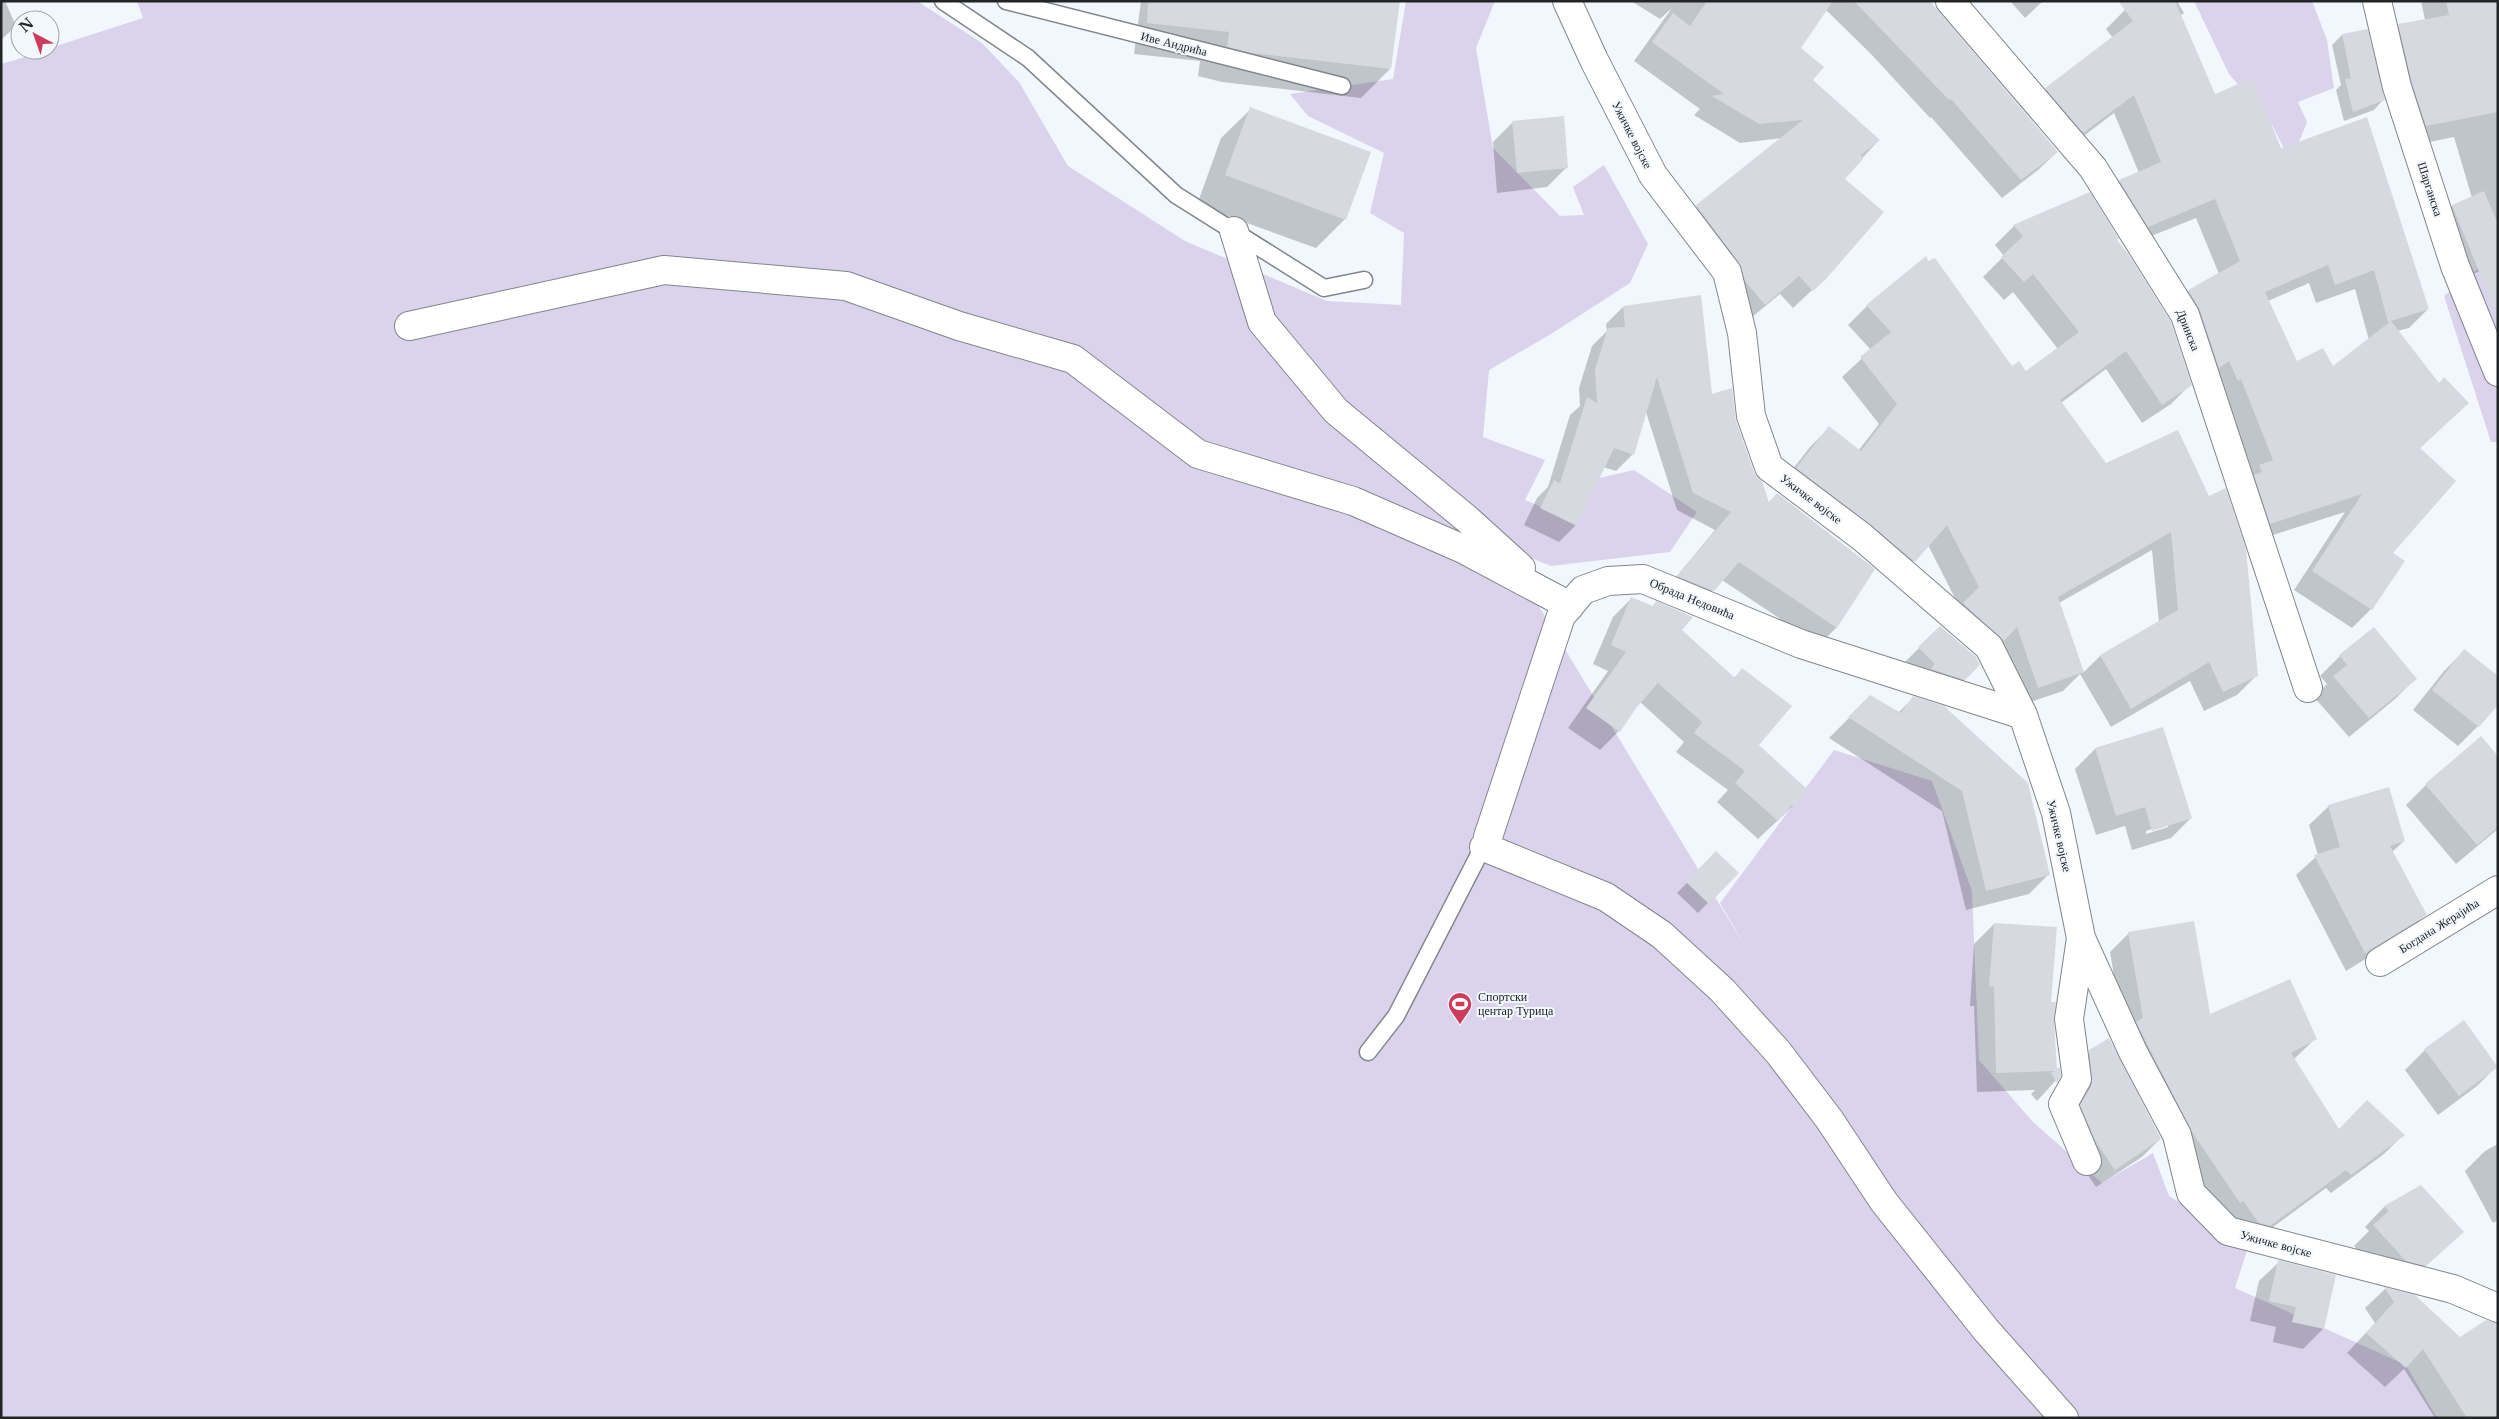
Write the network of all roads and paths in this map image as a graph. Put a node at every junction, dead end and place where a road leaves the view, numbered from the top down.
1 (943, 1) edge
2 (1006, 1) edge
3 (1567, 1) edge
4 (1950, 1) edge
5 (2377, 1) edge
6 (1342, 86) dead end
7 (1234, 231) junction
8 (1364, 280) dead end
9 (409, 326) dead end
10 (2498, 372) edge
11 (1570, 606) junction
12 (2308, 688) dead end
13 (2023, 715) junction
14 (1486, 842) junction
15 (2498, 890) edge
16 (2081, 938) junction
17 (2380, 962) dead end
18 (1368, 1052) dead end
19 (2087, 1161) dead end
20 (2498, 1308) edge
21 (2064, 1418) edge

1 - 7 lane
2 - 6 lane, Иве Андрића
3 - 13 street, Ужичке војске
4 - 12 street, Дринска
5 - 10 street, Шарганска
7 - 8 lane
7 - 11 street
9 - 11 street
11 - 13 street, Обрада Недовића
11 - 14 street, Обрада Недовића
13 - 16 street, Ужичке војске
14 - 18 lane
14 - 21 street
15 - 17 street, Богдана Жерајића
16 - 19 street, Ужичке војске
16 - 20 street, Ужичке војске

